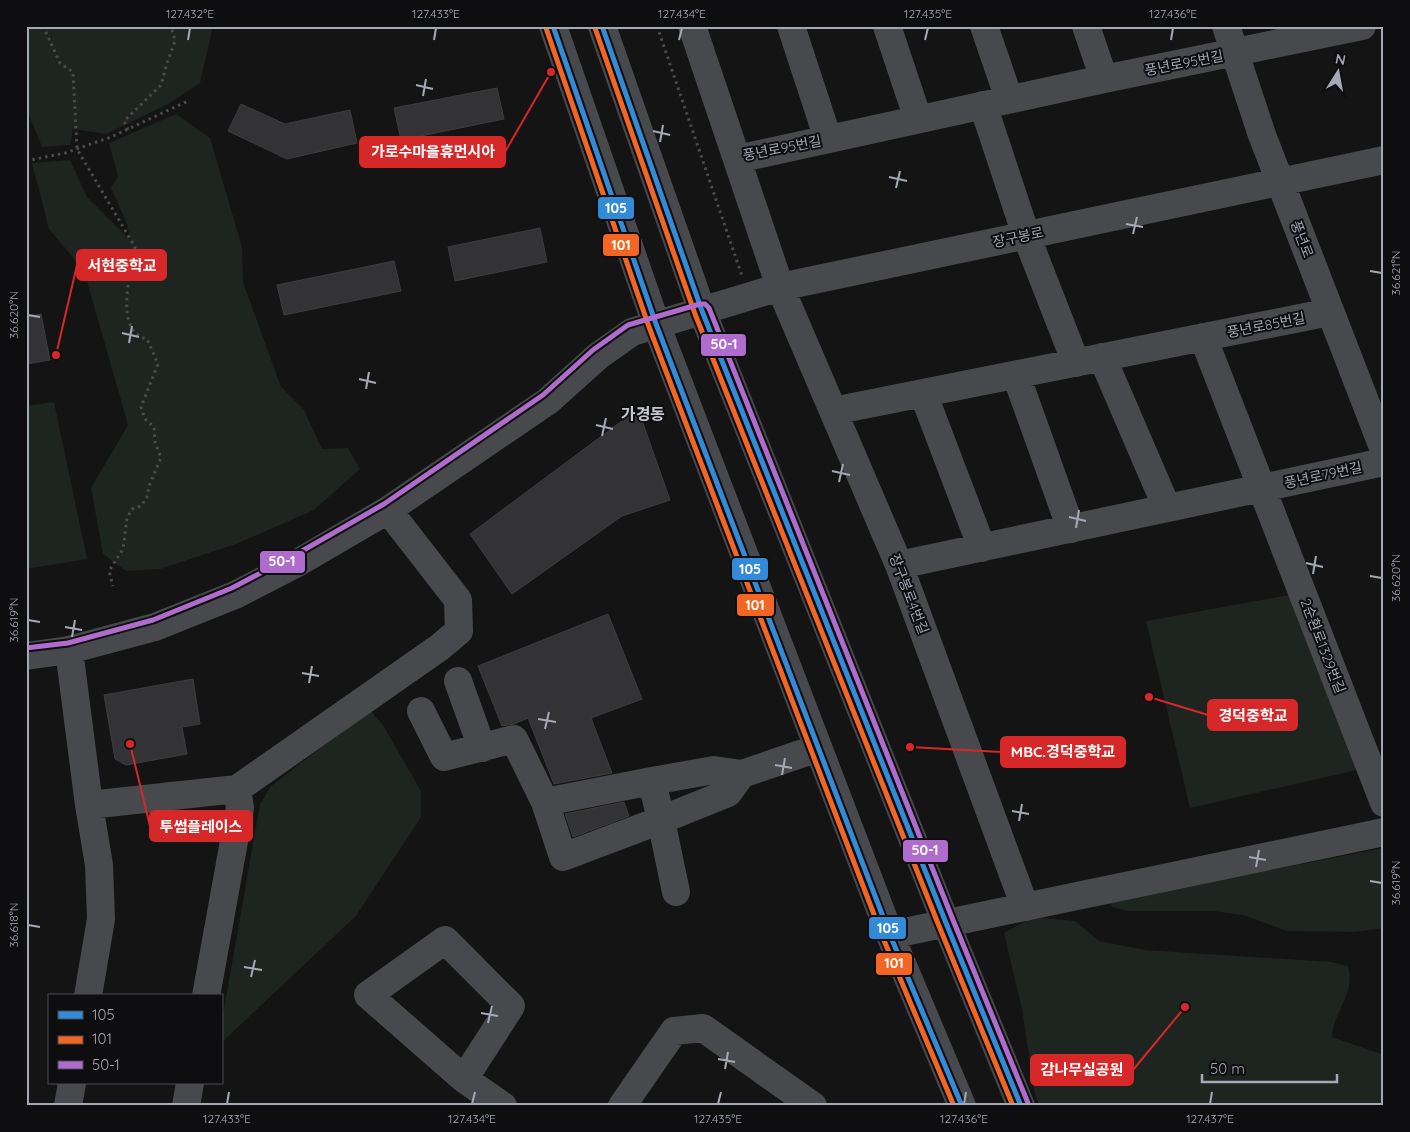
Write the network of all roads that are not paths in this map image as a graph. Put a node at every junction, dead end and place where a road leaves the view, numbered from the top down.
1 (553, 26) edge
2 (602, 26) edge
3 (692, 26) edge
4 (984, 26) edge
5 (1086, 26) edge
6 (1226, 26) edge
7 (1362, 26) edge
8 (888, 29) edge
9 (795, 38) edge
10 (1234, 52) junction
11 (1104, 79) junction
12 (1009, 100) junction
13 (983, 105) junction
14 (918, 119) junction
15 (828, 139) junction
16 (737, 159) junction
17 (1384, 160) edge
18 (1280, 182) junction
19 (1026, 235) junction
20 (780, 287) junction
21 (702, 310) junction
22 (1330, 312) junction
23 (656, 324) junction
24 (1203, 338) junction
25 (1089, 360) junction
26 (1016, 375) junction
27 (923, 393) junction
28 (833, 411) junction
29 (1384, 450) edge
30 (1384, 462) edge
31 (1262, 488) junction
32 (1167, 508) junction
33 (388, 510) junction
34 (1071, 529) junction
35 (982, 548) junction
36 (899, 565) junction
37 (69, 650) junction
38 (26, 656) edge
39 (458, 681) dead end
40 (421, 711) dead end
41 (482, 748) junction
42 (818, 748) junction
43 (742, 774) junction
44 (652, 781) junction
45 (237, 789) junction
46 (546, 802) junction
47 (1384, 803) edge
48 (89, 805) junction
49 (661, 820) junction
50 (1384, 832) edge
51 (676, 892) dead end
52 (1025, 907) junction
53 (946, 923) junction
54 (890, 935) junction
55 (88, 994) edge
56 (206, 994) edge
57 (464, 1079) junction
58 (72, 1084) edge
59 (190, 1084) edge
60 (810, 1105) edge
61 (68, 1106) edge
62 (186, 1106) edge
63 (503, 1106) edge
64 (622, 1106) edge
65 (962, 1106) edge
66 (1021, 1106) edge

1 - 23 street
2 - 21 street
3 - 16 street, 풍년로95번길
4 - 12 street
5 - 11 street
6 - 10 street, 풍년로
7 - 10 street, 풍년로95번길
8 - 14 street
9 - 15 street, 풍년로95번길
10 - 11 street, 풍년로95번길
10 - 18 street, 풍년로
11 - 12 street, 풍년로95번길
12 - 13 street, 풍년로95번길
13 - 14 street, 풍년로95번길
13 - 19 street
14 - 15 street, 풍년로95번길
15 - 16 street, 풍년로95번길
16 - 20 street, 장구봉로4번길
17 - 18 street, 장구봉로
18 - 19 street, 장구봉로
18 - 22 street, 풍년로
19 - 20 street, 장구봉로
19 - 25 street
20 - 21 street, 장구봉로
20 - 28 street, 장구봉로4번길
21 - 23 street, 장구봉로
21 - 53 street
22 - 24 street, 풍년로85번길
22 - 29 street, 풍년로
23 - 33 street, 장구봉로
23 - 42 street
24 - 25 street, 풍년로85번길
24 - 31 street
25 - 26 street, 풍년로85번길
25 - 32 street
26 - 27 street, 풍년로85번길
26 - 34 street
27 - 28 street, 풍년로85번길
27 - 35 street
28 - 36 street, 장구봉로4번길
30 - 31 street, 풍년로79번길
31 - 32 street, 풍년로79번길
31 - 47 street, 2순환로1329번길
32 - 34 street, 풍년로79번길
33 - 37 street, 장구봉로
33 - 45 street
34 - 35 street, 풍년로79번길
35 - 36 street, 풍년로79번길
36 - 52 street, 장구봉로4번길
37 - 38 street, 장구봉로
37 - 48 street
39 - 41 street
40 - 41 street
41 - 46 street
42 - 43 street
42 - 54 street
43 - 44 street
43 - 49 street
44 - 46 street
44 - 49 street
45 - 48 street
45 - 56 street
46 - 49 street
48 - 55 street
49 - 51 street
50 - 52 street
52 - 53 street
53 - 54 street
53 - 66 street
54 - 65 street
57 - 57 street
57 - 63 street
58 - 61 street
59 - 62 street
60 - 64 street

